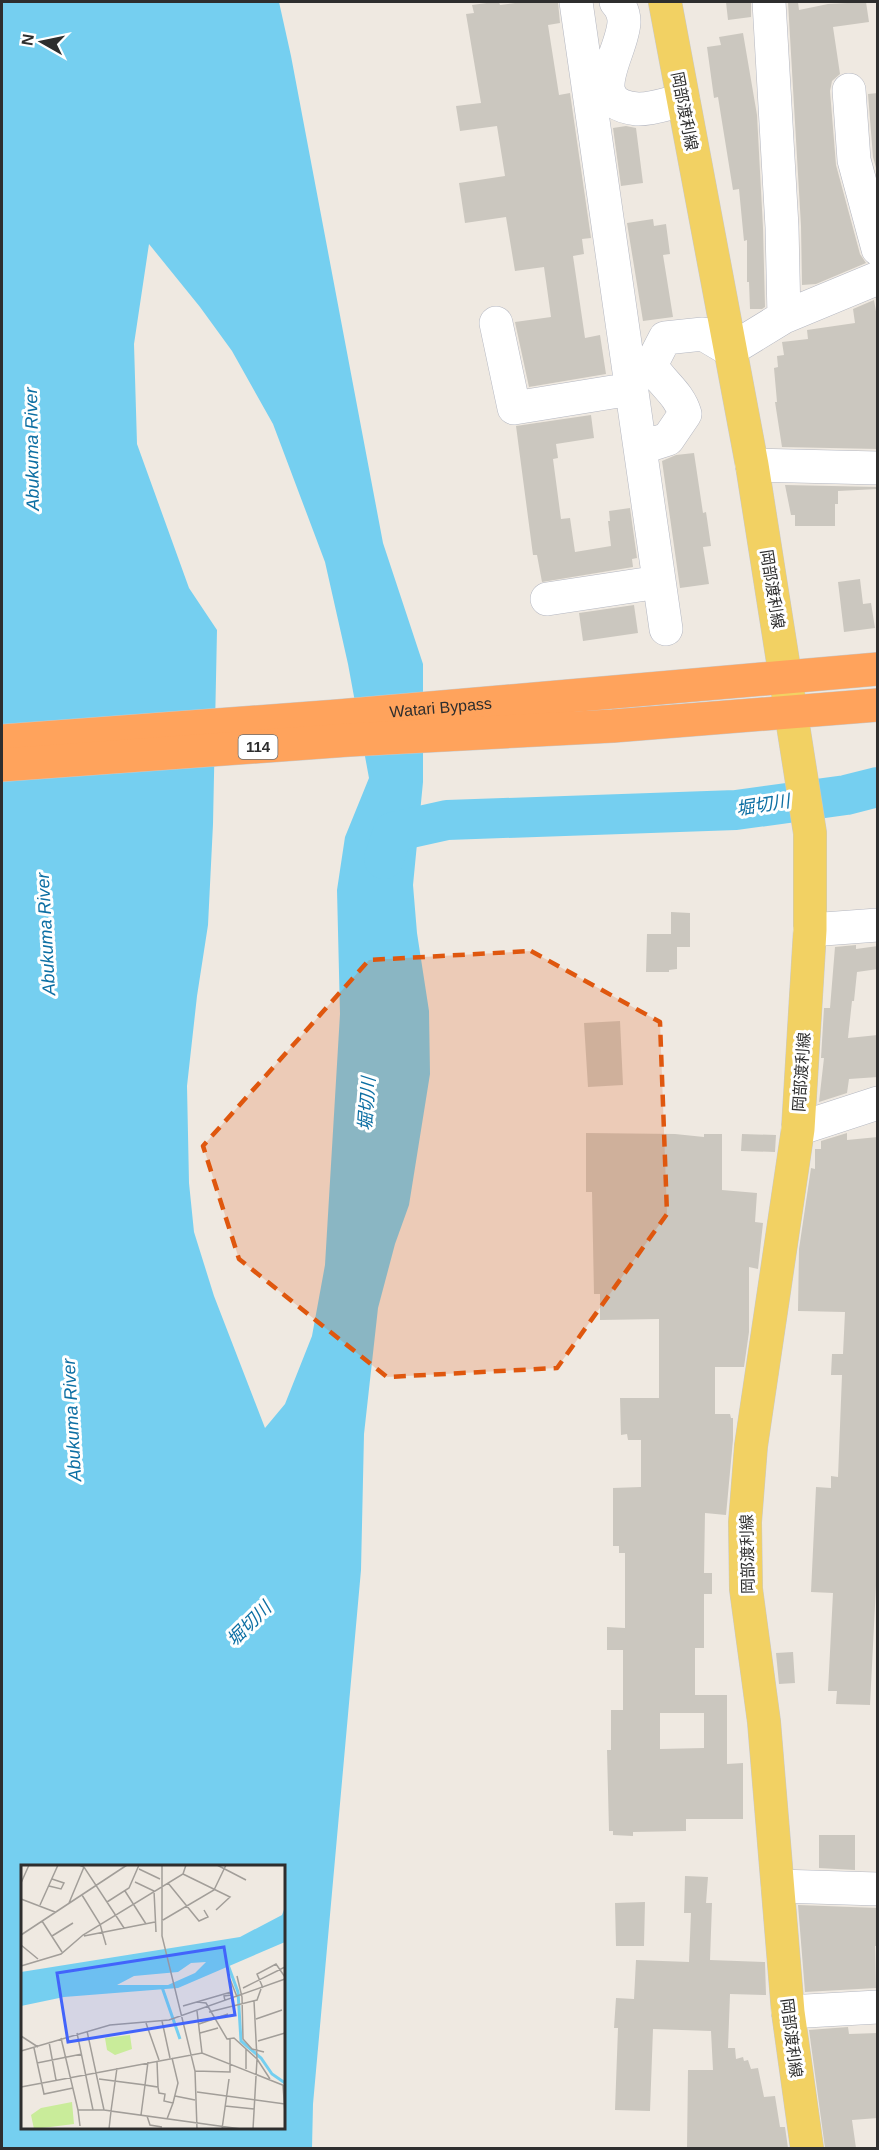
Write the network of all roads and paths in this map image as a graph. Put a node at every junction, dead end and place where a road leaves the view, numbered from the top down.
1 (576, 2) edge
2 (615, 2) edge
3 (665, 2) edge
4 (769, 2) edge
5 (849, 90) dead end
6 (683, 100) junction
7 (878, 249) edge
8 (878, 278) edge
9 (784, 317) junction
10 (496, 323) dead end
11 (730, 350) junction
12 (631, 389) junction
13 (640, 448) junction
14 (752, 465) junction
15 (878, 468) edge
16 (660, 582) junction
17 (547, 599) dead end
18 (666, 629) dead end
19 (878, 669) edge
20 (786, 675) junction
21 (878, 705) edge
22 (792, 712) junction
23 (2, 741) edge
24 (2, 765) edge
25 (878, 925) edge
26 (810, 930) junction
27 (878, 1103) edge
28 (798, 1129) junction
29 (778, 1886) junction
30 (878, 1889) edge
31 (878, 2007) edge
32 (788, 2012) junction
33 (807, 2148) edge

1 - 12 street
2 - 6 street
3 - 6 main road, 岡部渡利線
4 - 9 street
5 - 7 street
6 - 11 main road, 岡部渡利線
8 - 9 street
9 - 11 street
10 - 12 street
11 - 13 street
11 - 14 main road, 岡部渡利線
12 - 13 street
13 - 16 street
14 - 15 street
14 - 20 main road, 岡部渡利線
16 - 17 street
16 - 18 street
19 - 20 highway, Watari Bypass / 114
20 - 22 main road, 岡部渡利線
20 - 23 highway, Watari Bypass / 114
21 - 22 highway, Watari Bypass / 114
22 - 24 highway, Watari Bypass / 114
22 - 26 main road, 岡部渡利線
25 - 26 street
26 - 28 main road, 岡部渡利線
27 - 28 street
28 - 29 main road, 岡部渡利線
29 - 30 street
29 - 32 main road, 岡部渡利線
31 - 32 street
32 - 33 main road, 岡部渡利線

